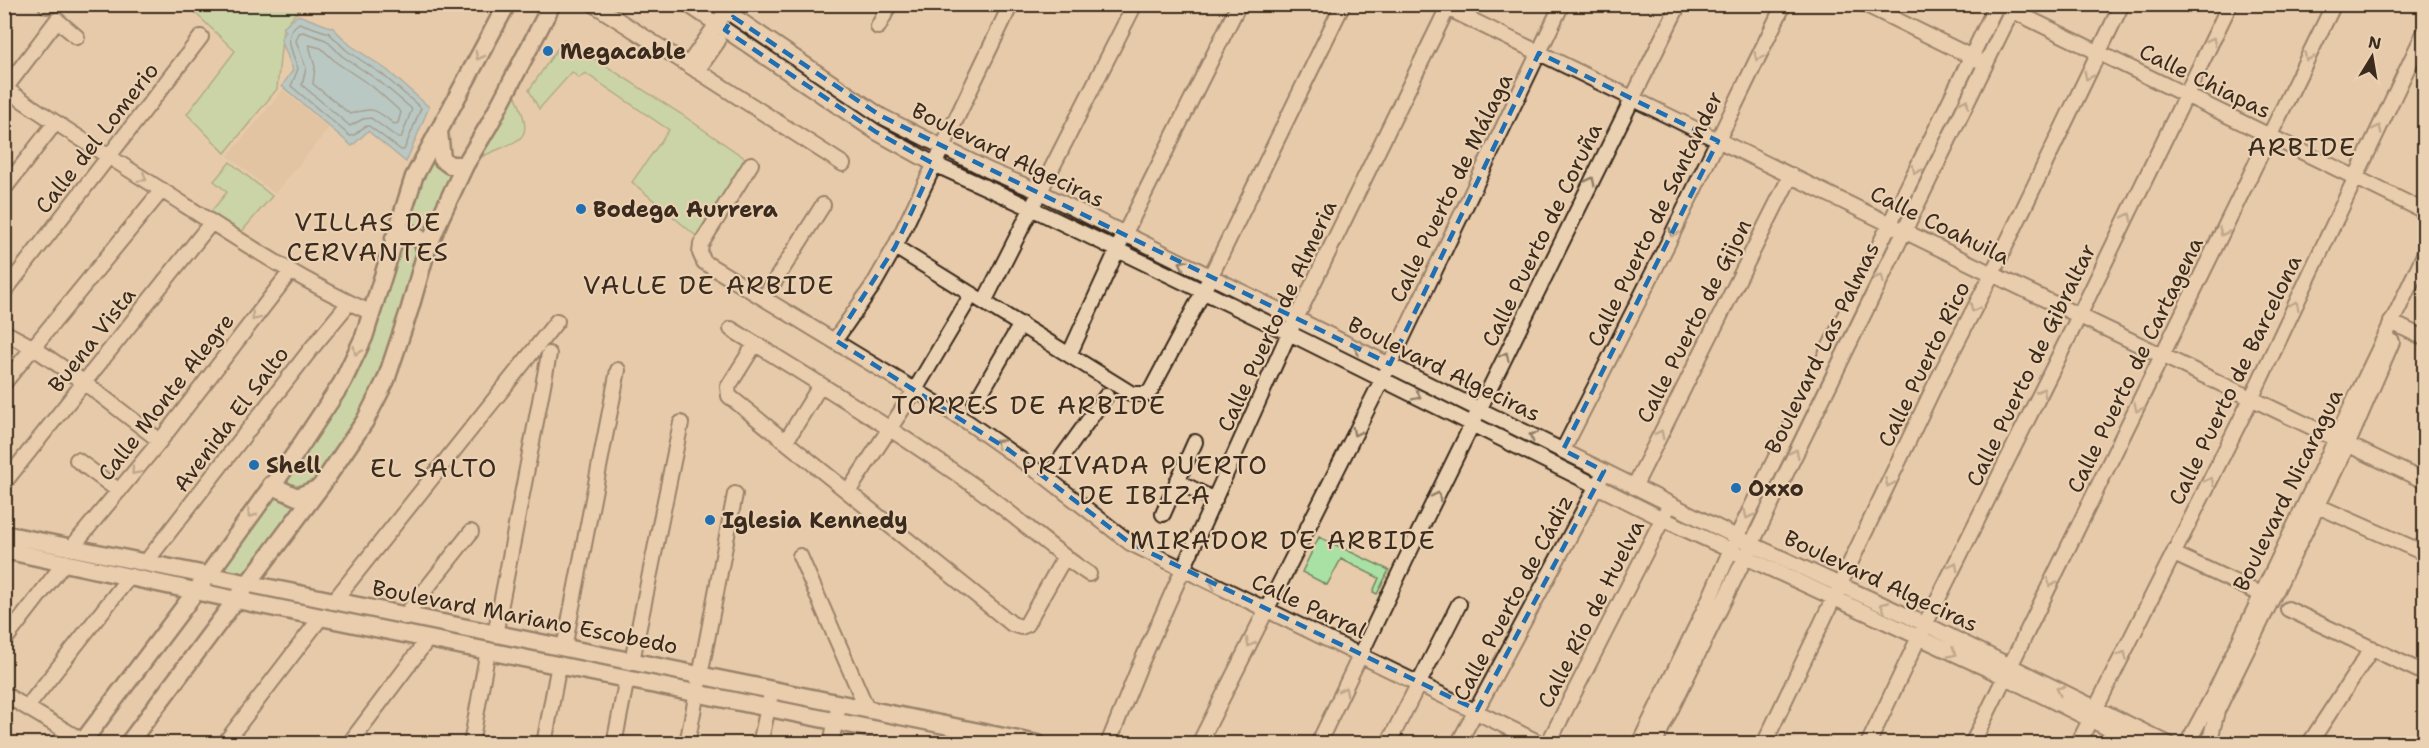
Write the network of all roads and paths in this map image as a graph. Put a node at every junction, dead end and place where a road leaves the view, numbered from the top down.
1 (507, 4) edge
2 (552, 4) edge
3 (593, 4) edge
4 (687, 4) edge
5 (891, 4) edge
6 (1011, 4) edge
7 (1135, 4) edge
8 (1239, 4) edge
9 (1343, 4) edge
10 (1562, 4) edge
11 (1679, 4) edge
12 (1784, 4) edge
13 (1864, 4) edge
14 (2122, 4) edge
15 (2230, 4) edge
16 (2334, 4) edge
17 (2006, 6) edge
18 (1443, 7) edge
19 (725, 11) edge
20 (878, 27) dead end
21 (721, 28) junction
22 (2424, 33) edge
23 (77, 37) dead end
24 (201, 37) dead end
25 (2099, 52) junction
26 (1539, 53) junction
27 (1978, 59) junction
28 (693, 68) junction
29 (5, 90) edge
30 (2187, 95) junction
31 (1632, 98) junction
32 (55, 123) junction
33 (439, 132) junction
34 (2269, 136) junction
35 (1718, 141) junction
36 (942, 147) junction
37 (109, 158) junction
38 (752, 164) dead end
39 (843, 164) dead end
40 (934, 164) junction
41 (465, 165) junction
42 (1791, 175) junction
43 (2355, 177) junction
44 (4, 189) edge
45 (162, 190) junction
46 (1040, 192) junction
47 (823, 206) dead end
48 (1031, 208) junction
49 (2424, 211) edge
50 (211, 223) junction
51 (1890, 224) junction
52 (1903, 231) junction
53 (1124, 235) junction
54 (394, 238) junction
55 (895, 247) junction
56 (1117, 250) junction
57 (426, 252) junction
58 (2424, 255) edge
59 (291, 271) junction
60 (1992, 274) junction
61 (2424, 276) edge
62 (1210, 278) junction
63 (4, 292) edge
64 (1203, 292) junction
65 (764, 298) junction
66 (978, 298) junction
67 (349, 303) junction
68 (372, 313) junction
69 (2079, 316) junction
70 (1296, 320) junction
71 (557, 321) dead end
72 (1021, 324) junction
73 (2395, 324) junction
74 (731, 329) dead end
75 (4, 332) edge
76 (1289, 333) junction
77 (2424, 338) edge
78 (835, 340) junction
79 (755, 344) junction
80 (34, 348) junction
81 (549, 354) dead end
82 (1070, 354) junction
83 (2163, 356) junction
84 (1390, 364) junction
85 (618, 370) dead end
86 (1382, 379) junction
87 (4, 383) edge
88 (86, 383) junction
89 (820, 386) junction
90 (915, 390) junction
91 (1106, 396) dead end
92 (2251, 399) junction
93 (975, 403) dead end
94 (1479, 409) junction
95 (681, 423) dead end
96 (1473, 423) junction
97 (890, 429) junction
98 (160, 441) junction
99 (786, 441) junction
100 (1195, 442) dead end
101 (2341, 442) junction
102 (1563, 450) junction
103 (77, 460) dead end
104 (1604, 471) junction
105 (1047, 478) junction
106 (1178, 481) junction
107 (2424, 482) edge
108 (4, 483) edge
109 (271, 485) junction
110 (1597, 485) junction
111 (321, 486) junction
112 (1634, 487) junction
113 (119, 490) junction
114 (848, 492) junction
115 (735, 494) dead end
116 (1215, 500) junction
117 (2312, 503) junction
118 (1670, 504) junction
119 (1163, 514) dead end
120 (1664, 519) junction
121 (471, 532) dead end
122 (4, 534) edge
123 (1734, 543) junction
124 (4, 550) edge
125 (1748, 550) junction
126 (2424, 553) edge
127 (2174, 554) junction
128 (69, 555) junction
129 (800, 556) dead end
130 (1064, 558) junction
131 (146, 562) junction
132 (1185, 570) junction
133 (1089, 574) dead end
134 (208, 575) junction
135 (130, 576) junction
136 (248, 584) junction
137 (196, 590) junction
138 (1837, 592) junction
139 (2267, 597) junction
140 (237, 600) junction
141 (333, 602) junction
142 (1459, 604) dead end
143 (1267, 609) junction
144 (2288, 609) dead end
145 (322, 616) junction
146 (404, 616) junction
147 (1922, 631) junction
148 (428, 639) junction
149 (4, 641) edge
150 (491, 643) junction
151 (564, 648) junction
152 (2373, 648) junction
153 (1362, 654) junction
154 (633, 661) junction
155 (559, 664) junction
156 (2007, 671) junction
157 (2424, 673) edge
158 (700, 674) junction
159 (627, 678) junction
160 (1420, 682) junction
161 (772, 689) junction
162 (697, 692) junction
163 (4, 694) edge
164 (839, 703) junction
165 (28, 706) junction
166 (769, 706) junction
167 (867, 709) junction
168 (1477, 710) junction
169 (2094, 713) junction
170 (918, 719) junction
171 (836, 720) junction
172 (910, 740) edge
173 (133, 742) edge
174 (85, 743) edge
175 (940, 743) edge
176 (2191, 743) edge
177 (224, 744) edge
178 (349, 744) edge
179 (471, 744) edge
180 (544, 744) edge
181 (614, 744) edge
182 (687, 744) edge
183 (760, 744) edge
184 (831, 744) edge
185 (1038, 744) edge
186 (1108, 744) edge
187 (1199, 744) edge
188 (1318, 744) edge
189 (1388, 744) edge
190 (1458, 744) edge
191 (1542, 744) edge
192 (1548, 744) edge
193 (1639, 744) edge
194 (1654, 744) edge
195 (1764, 744) edge
196 (1868, 744) edge
197 (1972, 744) edge
198 (2078, 744) edge
199 (2139, 744) edge
200 (2169, 744) edge
201 (2209, 744) edge
202 (2309, 744) edge

1 -> 33 main road
2 - 41 main road
3 - 28 street
4 - 21 street, Boulevard Algeciras
5 - 20 street
6 - 36 street
7 - 46 street
8 - 53 street
9 - 62 street
10 - 26 street, Calle Puerto de Málaga
11 - 31 street, Calle Puerto de Coruña
12 -> 35 street, Calle Puerto de Santander
13 - 27 street
14 - 25 street, Calle Puerto Rico
30 -> 15 street, Calle Puerto de Gibraltar
16 -> 34 street, Calle Puerto de Cartagena
17 - 25 street, Calle Chiapas
17 - 27 street, Boulevard Las Palmas
18 - 26 street, Calle Coahuila
18 - 70 street, Calle Puerto de Almeria
19 - 21 street
19 - 36 street, Boulevard Algeciras
21 - 28 street
21 - 40 street, Boulevard Algeciras
43 -> 22 street, Calle Puerto de Barcelona
23 - 29 street
24 - 37 street, Calle del Lomerio
25 - 30 street, Calle Chiapas
25 -> 60 street, Calle Puerto Rico
26 - 31 street, Calle Coahuila
26 - 84 street, Calle Puerto de Málaga
27 -> 51 street, Boulevard Las Palmas
52 -> 27 street, Boulevard Las Palmas
28 - 39 street
29 - 32 street
30 - 34 street, Calle Chiapas
69 -> 30 street, Calle Puerto de Gibraltar
31 - 35 street, Calle Coahuila
94 -> 31 street, Calle Puerto de Coruña
32 - 37 street
32 - 44 street
33 - 41 main road
33 - 54 main road
34 - 43 street, Calle Chiapas
34 -> 83 street, Calle Puerto de Cartagena
35 - 42 street, Calle Coahuila
35 -> 102 street, Calle Puerto de Santander
36 - 40 street
36 - 46 street, Boulevard Algeciras
37 -> 45 street
37 - 63 street, Calle del Lomerio
38 - 65 street, Calle Parral
40 - 48 street, Boulevard Algeciras
40 - 55 street
41 - 57 main road
42 - 51 street, Calle Coahuila
112 -> 42 street, Calle Puerto de Gijon
43 - 49 street, Calle Chiapas
92 -> 43 street, Calle Puerto de Barcelona
45 - 50 street
45 - 80 street
46 - 48 street
46 - 53 street, Boulevard Algeciras
47 - 65 street
48 - 56 street, Boulevard Algeciras
48 - 66 street
50 - 59 street
50 - 88 street, Buena Vista
51 - 52 street, Calle Coahuila
51 -> 123 street, Boulevard Las Palmas
52 - 60 street, Calle Coahuila
125 -> 52 street, Boulevard Las Palmas
53 - 56 street
62 -> 53 street, Boulevard Algeciras
54 - 57 main road
54 - 68 main road
55 - 66 street
55 - 78 street
56 - 64 street, Boulevard Algeciras
56 - 82 street
57 - 111 main road
58 - 73 street, Boulevard Nicaragua
59 - 67 street
59 -> 98 street, Calle Monte Alegre
60 - 69 street, Calle Coahuila
60 -> 138 street, Calle Puerto Rico
61 - 73 street, Boulevard Nicaragua
62 - 64 street
62 - 70 street, Boulevard Algeciras
64 - 76 street, Boulevard Algeciras
64 - 82 street
65 - 78 street, Calle Parral
66 - 72 street
66 - 90 street
67 - 68 street
67 - 131 street, Avenida El Salto
68 -> 109 main road
69 - 83 street, Calle Coahuila
147 -> 69 street, Calle Puerto de Gibraltar
70 - 76 street, Calle Puerto de Almeria
84 -> 70 street, Boulevard Algeciras
71 - 141 street
72 - 82 street
72 - 93 street
73 - 77 street
73 - 101 street, Boulevard Nicaragua
74 - 79 street
75 - 80 street
76 - 86 street, Boulevard Algeciras
76 - 116 street, Calle Puerto de Almeria
78 - 90 street, Calle Parral
79 - 89 street
79 - 99 street
80 - 87 street
80 - 88 street
81 - 150 street
83 - 92 street, Calle Coahuila
83 -> 156 street, Calle Puerto de Cartagena
84 - 86 street, Calle Puerto de Málaga
84 - 94 street, Boulevard Algeciras
85 - 151 street
86 -> 96 street, Boulevard Algeciras
86 -> 143 street, Calle Puerto de Málaga
88 - 98 street
88 - 108 street, Buena Vista
89 - 97 street
89 - 99 street
90 - 97 street
105 -> 90 street, Calle Parral
91 - 105 street
92 - 101 street, Calle Coahuila
127 -> 92 street, Calle Puerto de Barcelona
94 - 96 street, Calle Puerto de Coruña
102 -> 94 street, Boulevard Algeciras
95 - 154 street
96 - 110 street, Boulevard Algeciras
153 -> 96 street, Calle Puerto de Coruña
97 - 114 street
97 - 130 street
98 -> 113 street, Calle Monte Alegre
99 - 114 street
100 - 106 street
101 - 107 street, Calle Coahuila
101 - 117 street, Boulevard Nicaragua
102 - 104 street, Boulevard Algeciras
103 - 113 street
104 - 110 street, Calle Puerto de Cádiz
104 - 112 street, Boulevard Algeciras
105 - 132 street, Calle Parral
106 - 116 street
106 - 119 street
109 - 111 main road
109 -> 134 main road
110 - 120 street, Boulevard Algeciras
110 - 168 street, Calle Puerto de Cádiz
111 - 136 main road
112 - 118 street, Boulevard Algeciras
113 - 128 street, Calle Monte Alegre
114 - 130 street
115 - 158 street
116 - 132 street, Calle Puerto de Almeria
117 - 126 street
117 - 139 street, Boulevard Nicaragua
118 - 120 street, Calle Río de Huelva
118 - 123 street, Boulevard Algeciras
120 - 123 street, Boulevard Algeciras
120 - 192 street, Calle Río de Huelva
121 - 146 street
122 - 128 main road, Boulevard Mariano Escobedo
123 - 125 street, Boulevard Algeciras
123 - 193 street, Boulevard Las Palmas
124 - 128 main road, Boulevard Mariano Escobedo
125 - 138 street, Boulevard Algeciras
125 - 194 street, Boulevard Las Palmas
127 - 139 street
169 -> 127 street, Calle Puerto de Barcelona
128 - 131 main road, Boulevard Mariano Escobedo
128 - 135 main road, Boulevard Mariano Escobedo
128 - 149 street, Calle Monte Alegre
129 - 167 street
130 - 133 street
131 - 134 main road, Boulevard Mariano Escobedo
143 -> 132 street, Calle Parral
132 - 186 street, Calle Puerto de Almeria
134 - 136 main road, Boulevard Mariano Escobedo
134 - 137 main road
135 - 137 main road, Boulevard Mariano Escobedo
135 - 165 street
136 - 140 main road
136 - 141 main road, Boulevard Mariano Escobedo
137 - 140 main road, Boulevard Mariano Escobedo
137 - 174 main road
138 - 147 street, Boulevard Algeciras
138 - 195 street, Calle Puerto Rico
139 - 176 street, Boulevard Nicaragua
139 - 201 street, Boulevard Nicaragua
140 - 145 main road, Boulevard Mariano Escobedo
140 - 173 main road
141 - 146 main road, Boulevard Mariano Escobedo
142 - 160 street
143 - 153 street, Calle Parral
143 -> 187 street, Calle Puerto de Málaga
144 - 152 street
145 - 148 main road, Boulevard Mariano Escobedo
145 - 177 street
146 - 150 main road, Boulevard Mariano Escobedo
147 - 156 street, Boulevard Algeciras
147 - 196 street, Calle Puerto de Gibraltar
148 - 150 main road, Boulevard Mariano Escobedo
148 - 178 street
150 - 151 main road, Boulevard Mariano Escobedo
150 - 155 main road, Boulevard Mariano Escobedo
150 - 179 street
151 - 154 main road, Boulevard Mariano Escobedo
152 - 157 street
152 - 202 street
153 - 160 street, Calle Parral
188 -> 153 street, Calle Puerto de Coruña
154 - 158 main road, Boulevard Mariano Escobedo
155 - 159 main road, Boulevard Mariano Escobedo
155 - 180 street
156 - 169 street, Boulevard Algeciras
156 - 197 street, Calle Puerto de Cartagena
158 - 161 main road, Boulevard Mariano Escobedo
158 - 162 street
159 - 162 main road, Boulevard Mariano Escobedo
159 - 181 street
160 - 168 street, Calle Parral
160 - 189 street
161 - 164 main road, Boulevard Mariano Escobedo
161 - 166 street
162 - 166 main road, Boulevard Mariano Escobedo
162 - 182 street
163 - 165 street
164 - 167 main road, Boulevard Mariano Escobedo
164 - 171 street
165 - 174 street
166 - 171 main road, Boulevard Mariano Escobedo
166 - 183 street
167 - 170 main road, Boulevard Mariano Escobedo
168 - 190 street, Calle Puerto de Cádiz
168 - 191 street, Calle Parral
169 - 198 street, Calle Puerto de Barcelona
169 - 199 street, Boulevard Algeciras
169 - 200 street, Boulevard Algeciras
170 - 172 street
170 - 175 street
170 - 185 main road, Boulevard Mariano Escobedo
171 - 172 main road, Boulevard Mariano Escobedo
171 - 184 street
172 - 175 main road, Boulevard Mariano Escobedo

